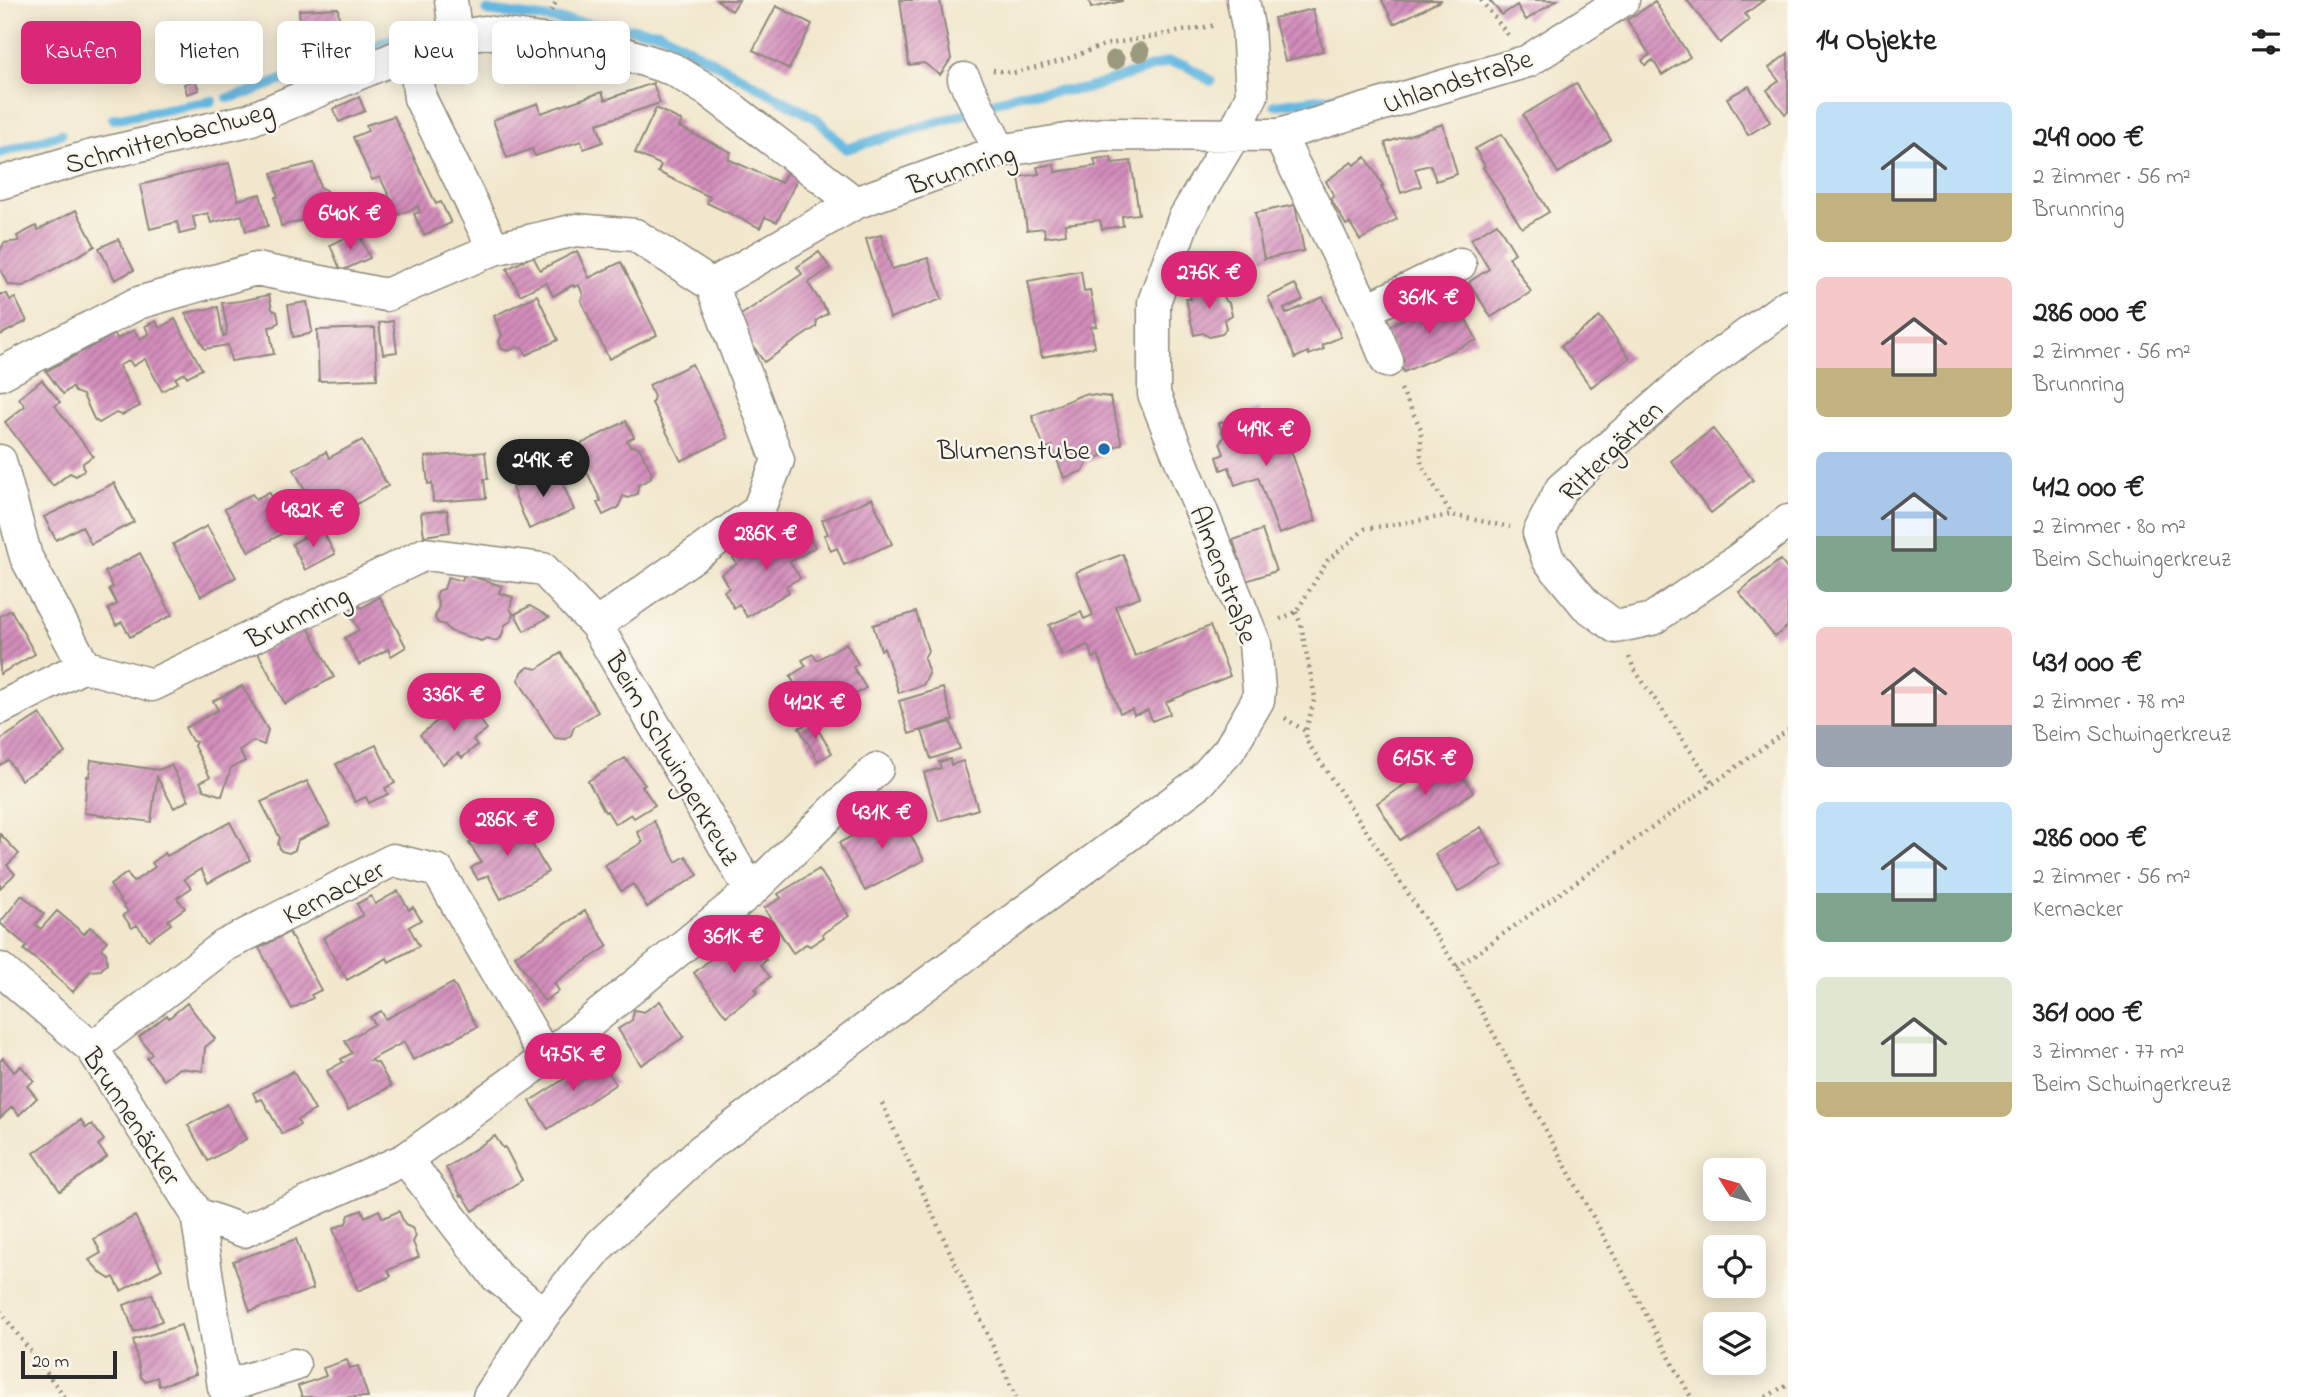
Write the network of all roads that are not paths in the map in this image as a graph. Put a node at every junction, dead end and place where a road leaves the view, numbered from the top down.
1 (451, 0) edge
2 (1623, 0) edge
3 (1245, 14) edge
4 (454, 21) edge
5 (478, 33) edge
6 (389, 61) edge
7 (418, 84) edge
8 (966, 84) road end
9 (1279, 135) junction
10 (1233, 136) junction
11 (1000, 151) junction
12 (0, 183) edge
13 (855, 203) junction
14 (494, 249) junction
15 (1461, 264) dead end
16 (712, 285) junction
17 (1788, 305) edge
18 (1366, 310) junction
19 (1387, 361) road end
20 (0, 374) edge
21 (0, 461) edge
22 (1788, 521) edge
23 (596, 625) junction
24 (84, 666) junction
25 (0, 708) edge
26 (877, 769) dead end
27 (751, 891) junction
28 (0, 969) edge
29 (92, 1048) junction
30 (546, 1058) junction
31 (406, 1159) junction
32 (197, 1214) junction
33 (544, 1314) junction
34 (294, 1365) dead end
35 (489, 1397) edge

1 - 4 street
2 - 9 street, Uhlandstraße
3 - 10 street, Almenstraße
5 - 13 street, Schmittenbachweg
6 - 12 street, Schmittenbachweg
7 - 14 street
8 - 11 street
9 - 10 street, Uhlandstraße
9 - 18 street
10 - 11 street, Brunnring
10 - 33 street, Almenstraße
11 - 13 street, Brunnring
13 - 16 street, Brunnring
14 - 16 street
14 - 20 street
15 - 18 street
16 - 23 street
17 - 22 street, Rittergärten
18 - 19 street
21 - 24 street
23 - 24 street, Brunnring
23 - 27 street, Beim Schwingerkreuz
24 - 25 street
26 - 27 street, Beim Schwingerkreuz
27 - 30 street, Beim Schwingerkreuz
28 - 29 street, Brunnenäcker
29 - 30 street, Kernacker
29 - 32 street, Brunnenäcker
30 - 31 street, Beim Schwingerkreuz
31 - 32 street, Brunnenäcker
31 - 33 street
32 - 34 street, Brunnenäcker
33 - 35 street

